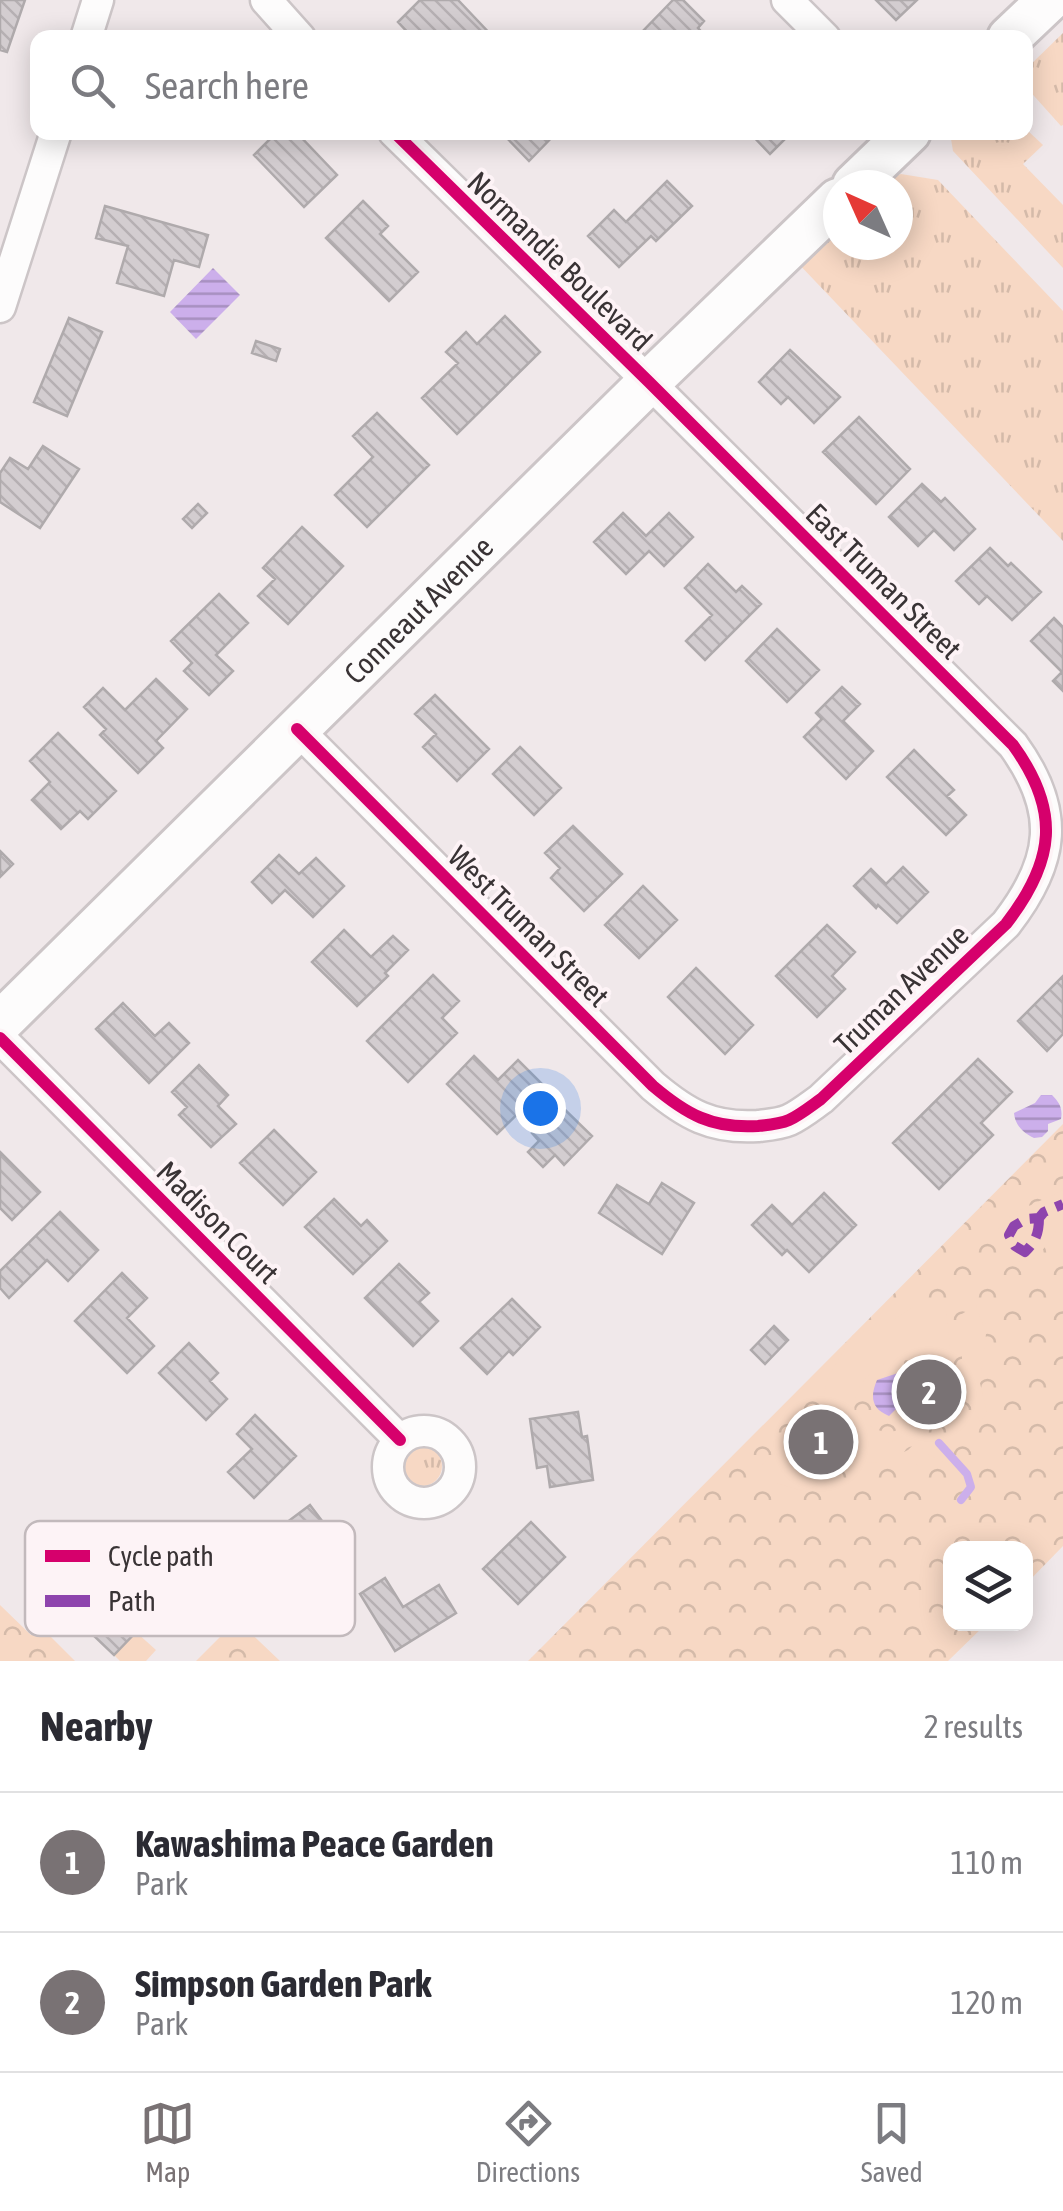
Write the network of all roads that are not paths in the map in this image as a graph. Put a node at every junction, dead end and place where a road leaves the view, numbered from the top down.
1 (98, 0) edge
2 (266, 0) edge
3 (787, 0) edge
4 (1048, 0) edge
5 (89, 30) edge
6 (293, 30) edge
7 (816, 30) edge
8 (1017, 30) edge
9 (53, 140) edge
10 (402, 140) edge
11 (900, 140) edge
12 (869, 170) edge
13 (823, 214) edge
14 (2, 296) edge
15 (649, 382) junction
16 (297, 728) junction
17 (1047, 836) joint
18 (0, 1023) edge
19 (0, 1038) edge
20 (743, 1127) joint
21 (400, 1440) dead end

1 - 5 street
2 - 6 street
3 - 7 street
4 - 8 street
9 - 14 street
10 - 15 street, Normandie Boulevard
11 - 12 street
13 - 15 street, Conneaut Avenue
15 - 16 street, Conneaut Avenue
15 - 17 street, East Truman Street
16 - 18 street, Conneaut Avenue
16 - 20 street, West Truman Street
17 - 20 street, Truman Avenue
19 - 21 street, Madison Court

